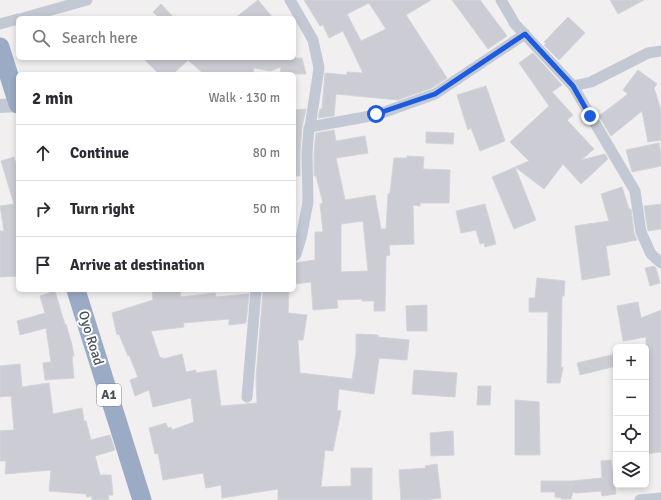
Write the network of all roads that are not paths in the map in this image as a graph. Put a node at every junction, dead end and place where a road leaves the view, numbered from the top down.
1 (87, 0) edge
2 (290, 0) edge
3 (501, 0) edge
4 (30, 16) edge
5 (16, 20) edge
6 (0, 24) edge
7 (525, 34) junction
8 (0, 47) edge
9 (661, 51) edge
10 (573, 86) junction
11 (16, 99) edge
12 (16, 105) edge
13 (0, 106) edge
14 (310, 127) junction
15 (296, 254) edge
16 (661, 263) edge
17 (77, 292) edge
18 (256, 292) edge
19 (247, 397) dead end
20 (661, 498) edge
21 (142, 500) edge
22 (640, 500) edge

1 - 4 street
2 - 14 street
3 - 7 street
5 - 6 street
7 - 10 street
7 - 14 street
8 - 11 highway
9 - 10 street
10 - 16 street
12 - 13 street
14 - 15 street
17 - 21 highway, Oyo Road / A1
18 - 19 street
20 - 22 street

